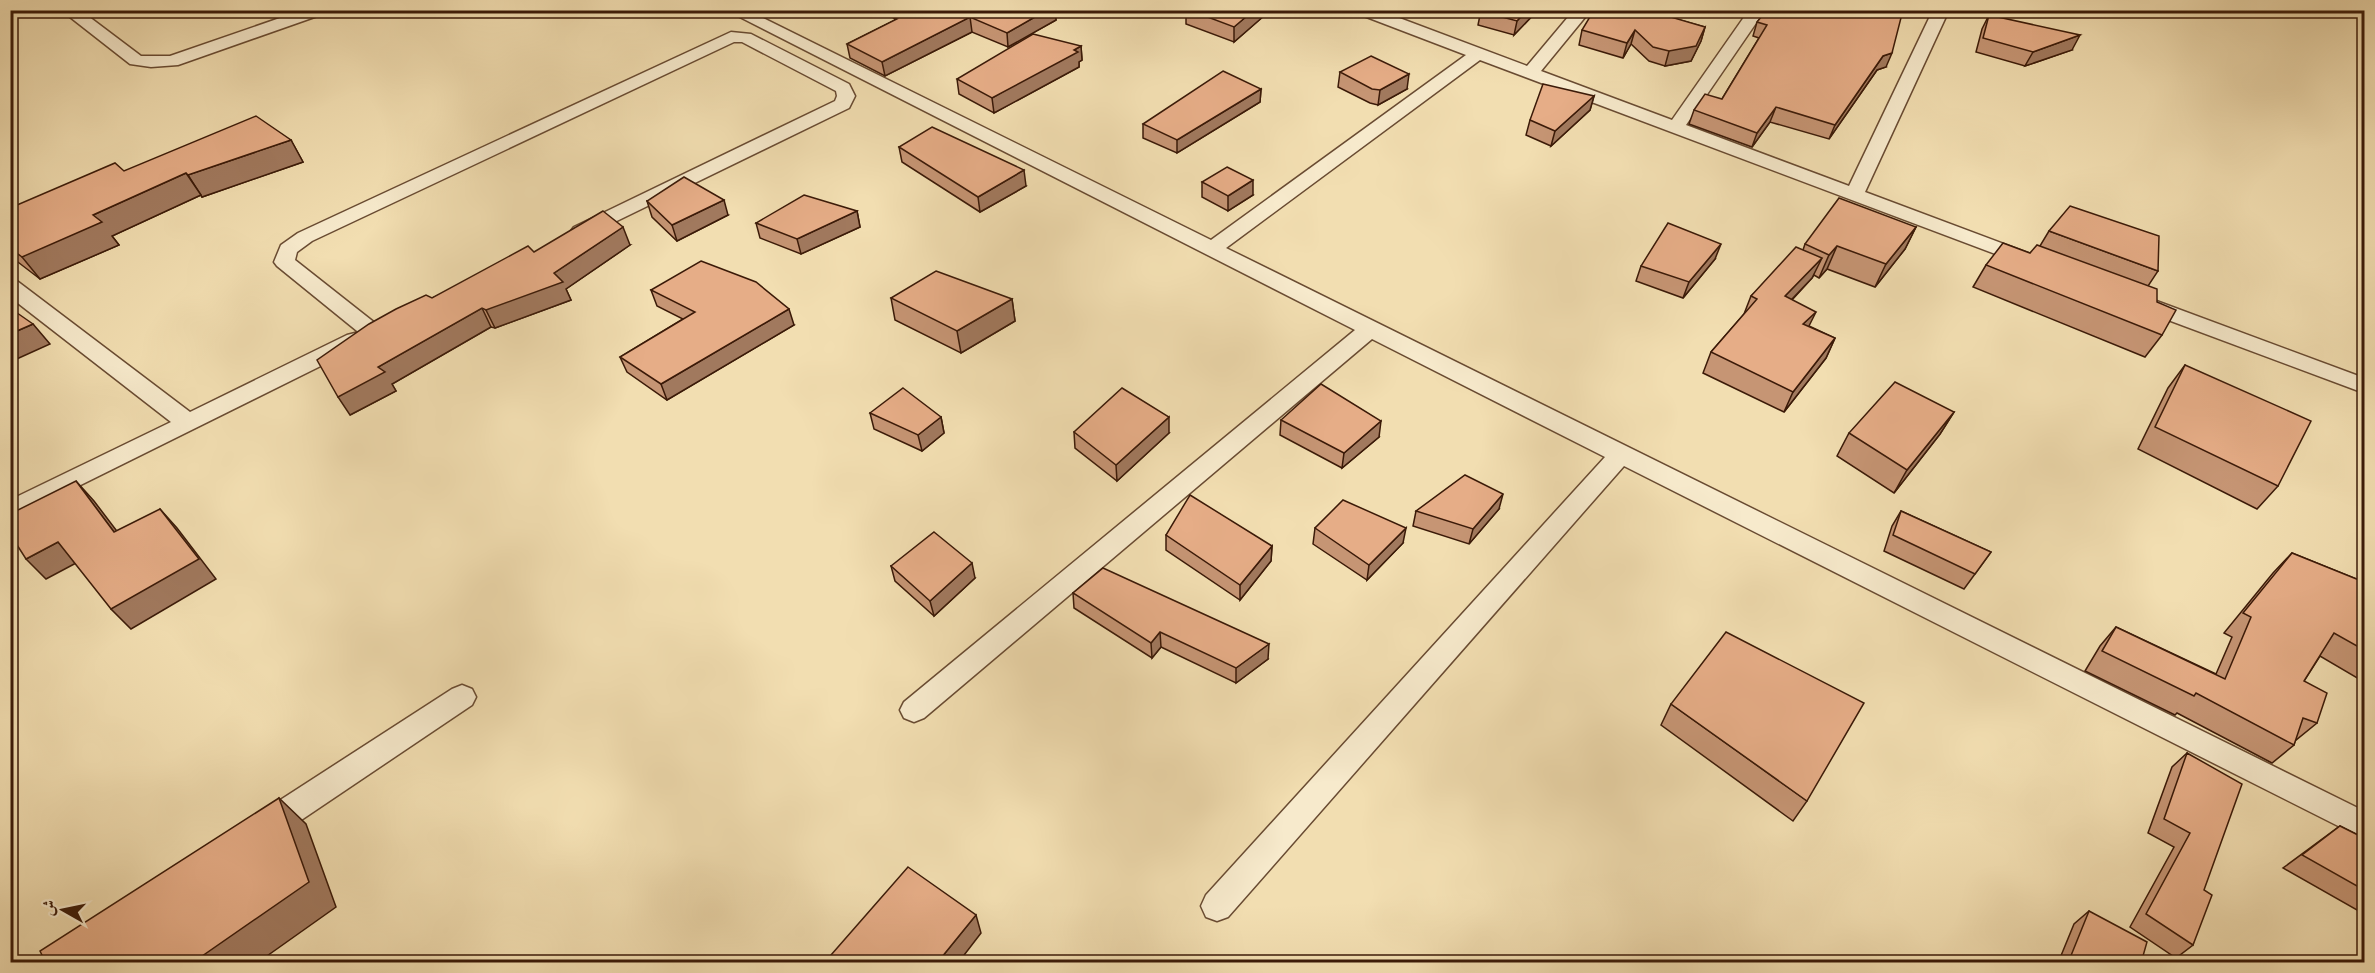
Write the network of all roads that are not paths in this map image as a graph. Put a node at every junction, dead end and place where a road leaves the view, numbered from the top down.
1 (94, 10) edge
2 (320, 10) edge
3 (734, 10) edge
4 (1362, 10) edge
5 (1583, 10) edge
6 (1757, 10) edge
7 (1941, 10) edge
8 (73, 13) edge
9 (1477, 54) junction
10 (1530, 74) junction
11 (1676, 127) junction
12 (1854, 195) junction
13 (565, 238) edge
14 (1212, 249) junction
15 (2043, 265) edge
16 (10, 286) edge
17 (2120, 294) edge
18 (393, 321) edge
19 (1371, 328) junction
20 (372, 332) junction
21 (2364, 386) edge
22 (188, 423) junction
23 (1621, 454) junction
24 (10, 511) edge
25 (462, 697) dead end
26 (915, 710) dead end
27 (2364, 826) edge
28 (247, 839) edge
29 (1217, 906) dead end

1 - 8 street
2 - 8 street
3 - 14 street
4 - 9 street
5 - 10 street
6 - 11 street
7 - 12 street
9 - 10 street
9 - 14 street
10 - 11 street
11 - 12 street
12 - 15 street
13 - 20 street
14 - 19 street
16 - 22 street
17 - 21 street
18 - 20 street
19 - 23 street
19 - 26 street
20 - 22 street
22 - 24 street
23 - 27 street
23 - 29 street
25 - 28 street

